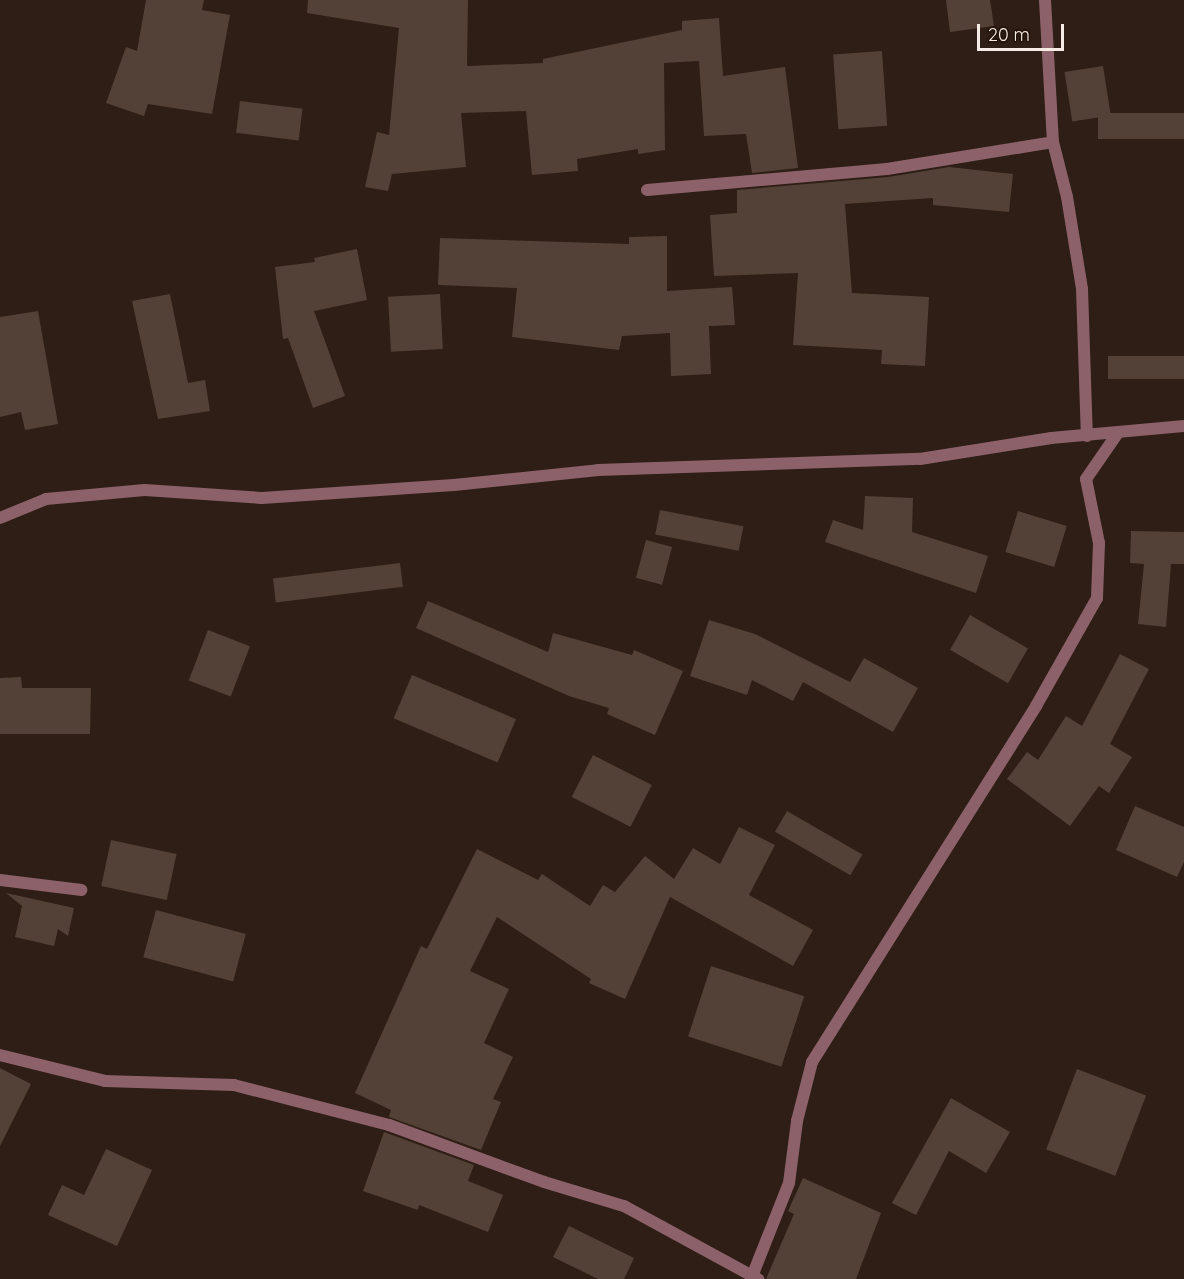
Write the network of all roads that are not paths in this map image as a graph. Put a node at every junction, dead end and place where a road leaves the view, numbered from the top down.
1 (1045, 0) edge
2 (1053, 142) junction
3 (646, 190) dead end
4 (1184, 426) edge
5 (1117, 434) junction
6 (1088, 436) junction
7 (0, 518) edge
8 (0, 880) edge
9 (81, 890) dead end
10 (0, 1055) edge
11 (754, 1278) edge

1 - 2 street
2 - 3 street
2 - 6 street
4 - 5 street
5 - 6 street
5 - 11 street
6 - 7 street
8 - 9 street
10 - 11 street

